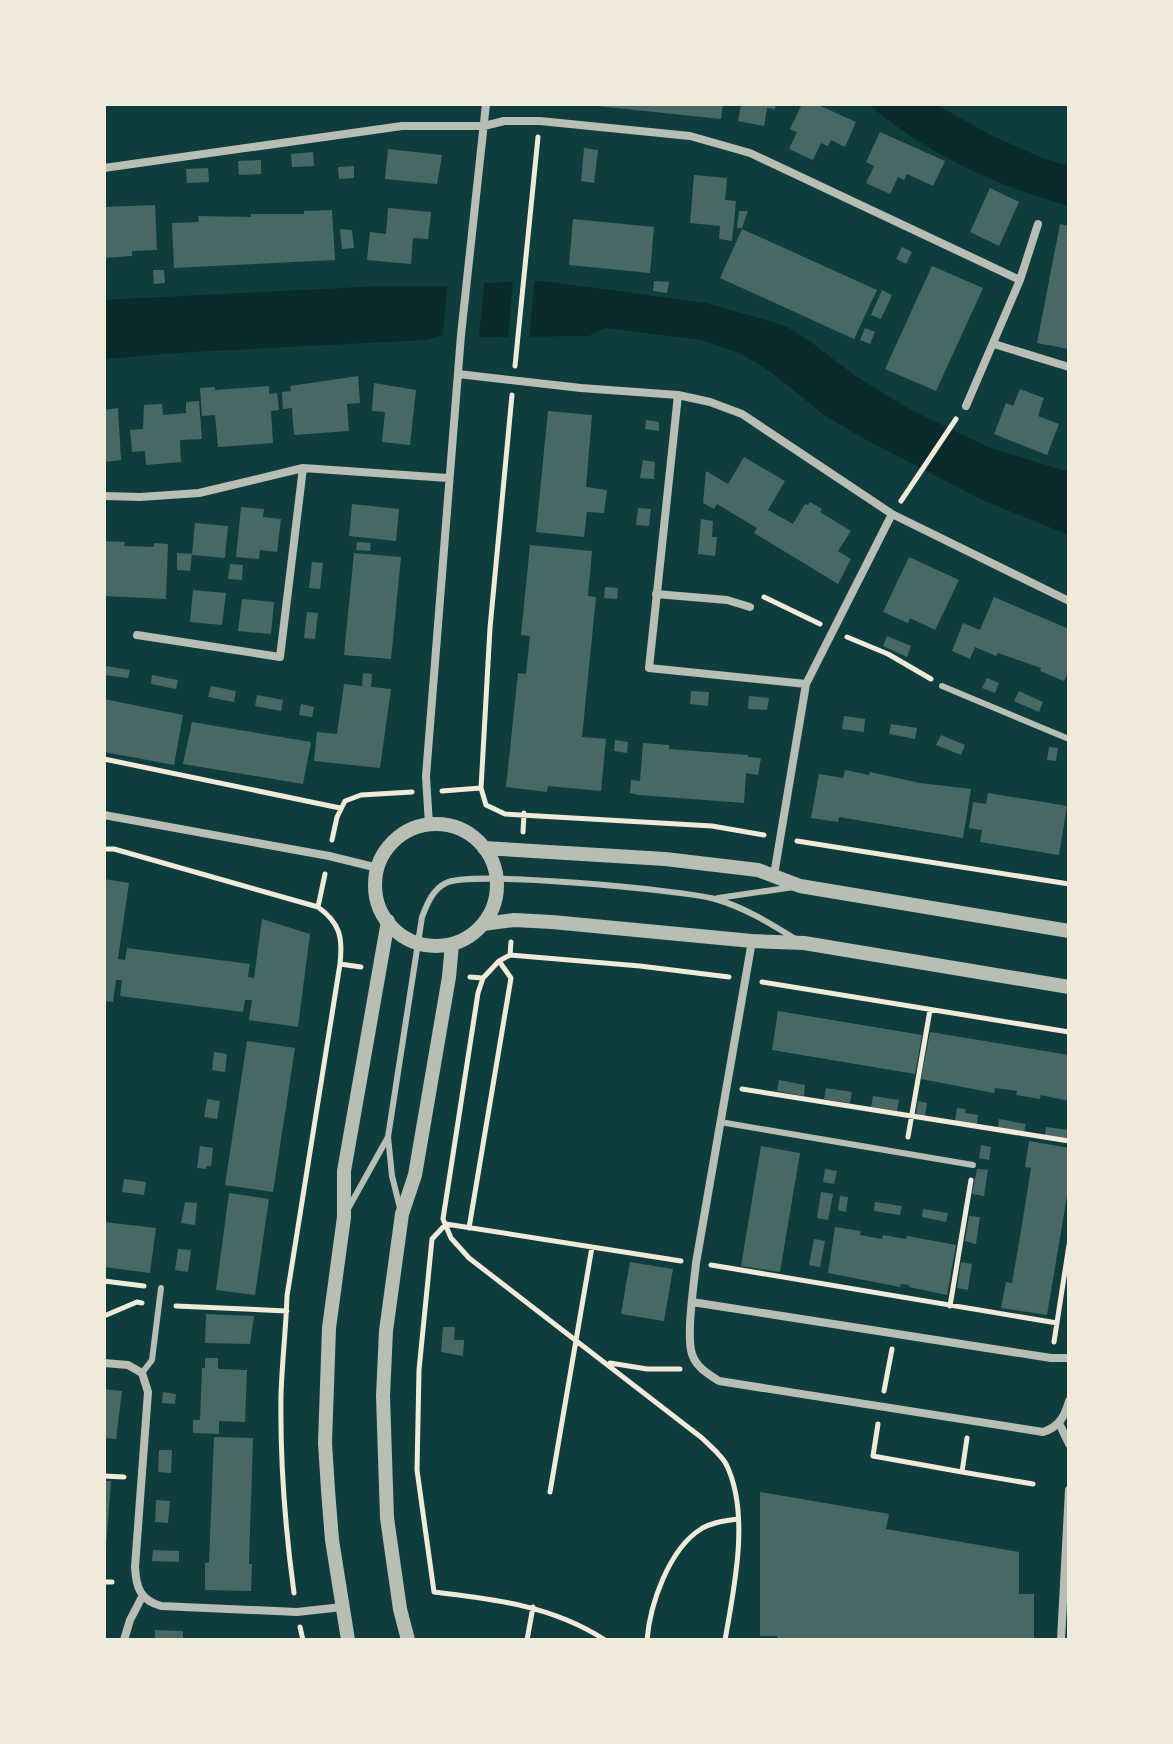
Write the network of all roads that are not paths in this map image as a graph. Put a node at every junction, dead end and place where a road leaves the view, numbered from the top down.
1 (486, 104) edge
2 (484, 126) junction
3 (104, 168) edge
4 (1038, 224) dead end
5 (1020, 280) junction
6 (994, 344) junction
7 (1069, 367) edge
8 (458, 374) junction
9 (678, 395) junction
10 (966, 406) dead end
11 (303, 468) junction
12 (448, 478) junction
13 (104, 496) edge
14 (892, 514) junction
15 (656, 594) junction
16 (1069, 601) edge
17 (750, 607) dead end
18 (137, 635) dead end
19 (806, 684) junction
20 (942, 686) dead end
21 (1069, 739) edge
22 (104, 815) edge
23 (429, 825) junction
24 (484, 848) junction
25 (378, 868) junction
26 (774, 875) junction
27 (497, 879) junction
28 (800, 886) junction
29 (714, 899) junction
30 (388, 921) junction
31 (483, 924) junction
32 (1069, 931) edge
33 (752, 941) junction
34 (418, 943) junction
35 (804, 943) junction
36 (452, 944) junction
37 (1069, 987) edge
38 (720, 1122) junction
39 (388, 1137) junction
40 (973, 1165) road end
41 (402, 1214) junction
42 (344, 1217) junction
43 (161, 1288) road end
44 (692, 1302) junction
45 (1069, 1358) edge
46 (104, 1363) edge
47 (142, 1373) junction
48 (1069, 1401) edge
49 (1059, 1423) junction
50 (1069, 1444) edge
51 (1069, 1490) edge
52 (1068, 1540) edge
53 (142, 1597) junction
54 (342, 1607) junction
55 (124, 1640) edge
56 (348, 1640) edge
57 (408, 1640) edge
58 (1061, 1640) edge

1 - 2 street
2 - 3 street
2 - 5 street
2 - 8 street
4 - 5 street
5 - 6 street
6 - 7 street
6 - 10 street
8 - 9 street
8 - 12 street
9 - 14 street
9 - 15 street
11 - 12 street
11 - 13 street
11 - 18 street
12 - 23 street
14 - 16 street
14 - 19 street
15 - 17 street
15 - 19 street
19 - 26 street
20 - 21 lane
22 - 25 street
23 - 24 street
23 - 25 street
24 - 26 street
24 - 27 street
25 - 30 street
26 - 28 street
27 - 29 lane
27 - 31 street
27 - 34 lane
28 - 29 lane
28 - 32 street
29 - 35 lane
30 - 34 street
30 - 42 street
31 - 33 street
31 - 36 street
33 - 35 street
33 - 38 street
34 - 36 street
34 - 39 lane
35 - 37 street
36 - 41 street
38 - 40 lane
38 - 44 street
39 - 41 lane
39 - 42 lane
41 - 57 street
42 - 54 street
43 - 47 lane
44 - 45 street
44 - 49 street
46 - 47 street
47 - 53 street
48 - 49 street
49 - 50 street
51 - 52 street
52 - 58 street
53 - 54 street
53 - 55 street
54 - 56 street

